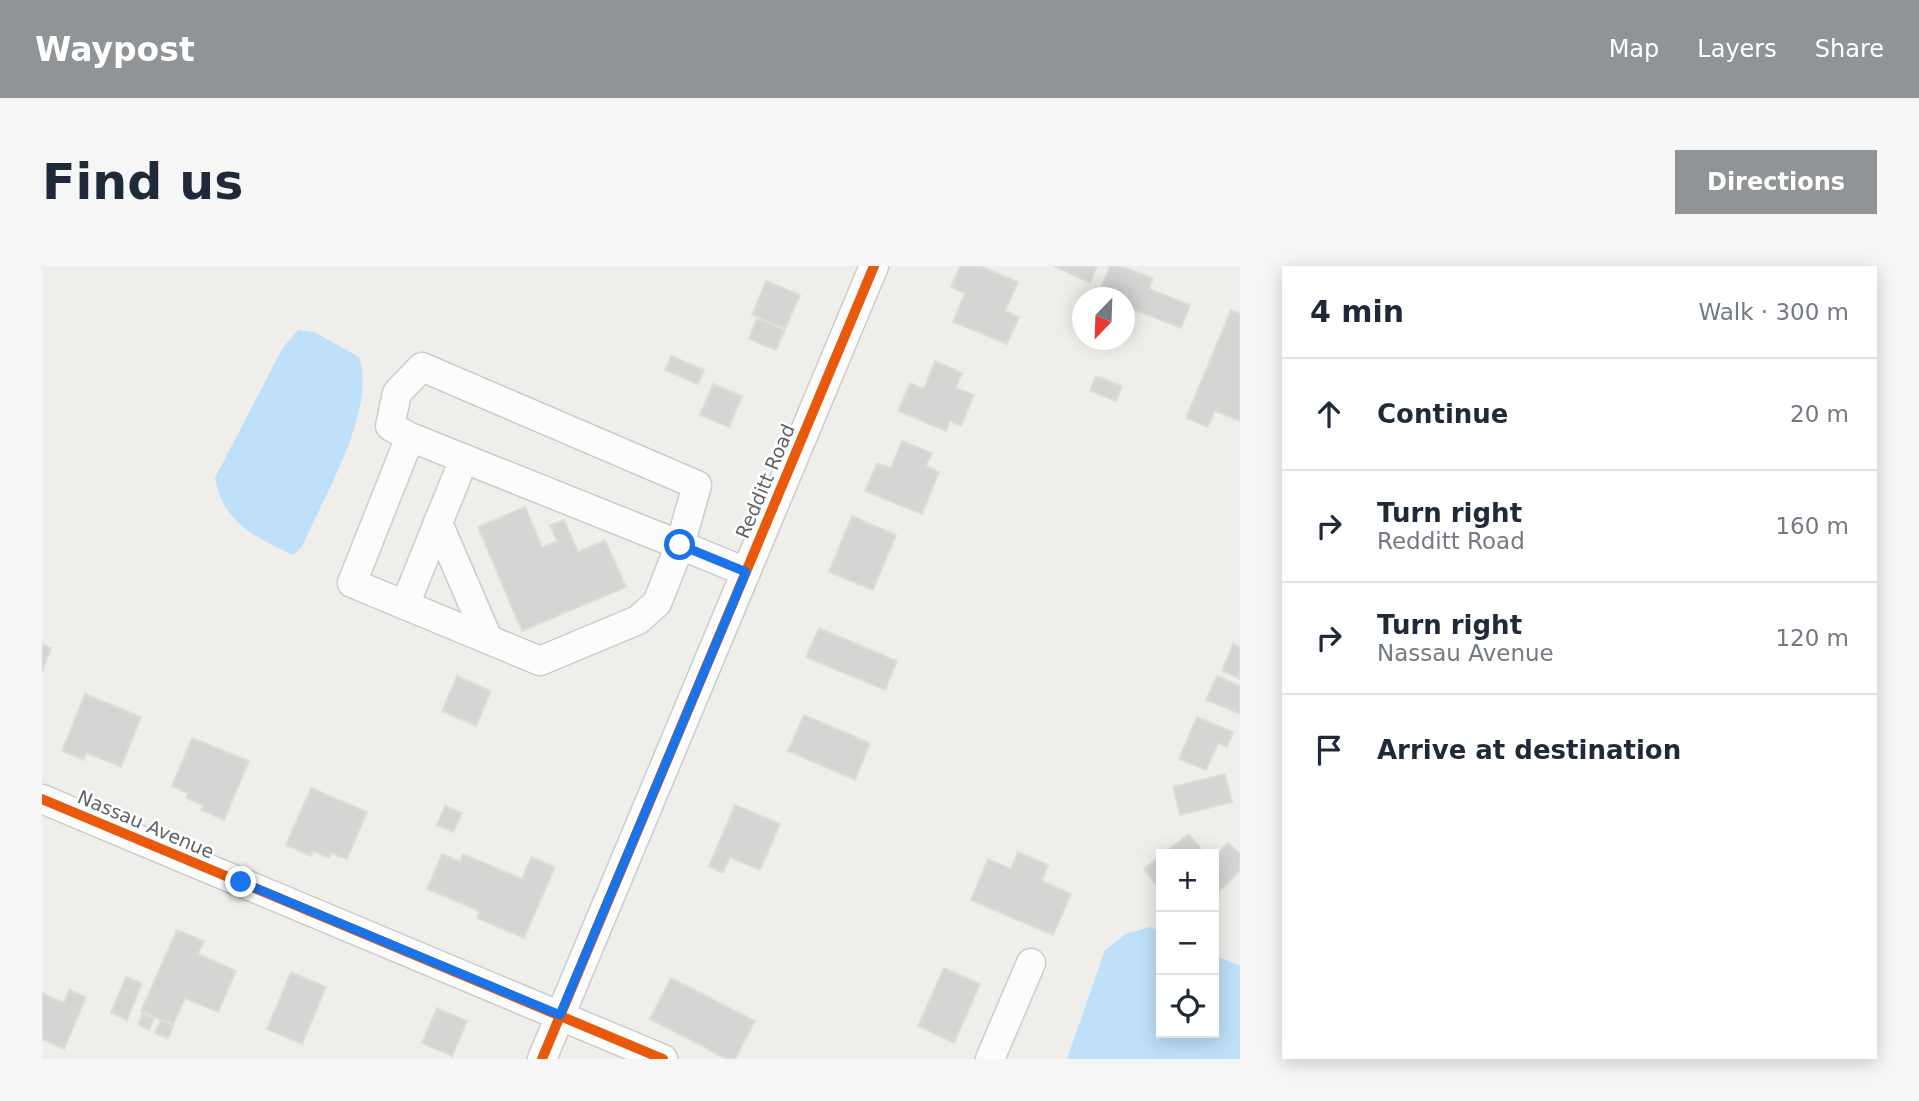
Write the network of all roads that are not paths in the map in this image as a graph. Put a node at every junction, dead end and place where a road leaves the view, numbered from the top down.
1 (874, 266) edge
2 (410, 437) junction
3 (464, 458) junction
4 (438, 523) junction
5 (680, 545) junction
6 (746, 572) junction
7 (405, 605) junction
8 (488, 639) junction
9 (42, 799) edge
10 (1031, 963) dead end
11 (560, 1015) junction
12 (542, 1059) edge
13 (663, 1059) edge
14 (990, 1059) edge

1 - 6 street, Redditt Road
2 - 3 street
2 - 5 street
2 - 7 street
3 - 4 street
3 - 5 street
4 - 7 street
4 - 8 street
5 - 6 street
5 - 8 street
6 - 11 street, Redditt Road
7 - 8 street
9 - 11 street, Nassau Avenue
10 - 14 street
11 - 12 street, Redditt Road
11 - 13 street, Nassau Avenue

